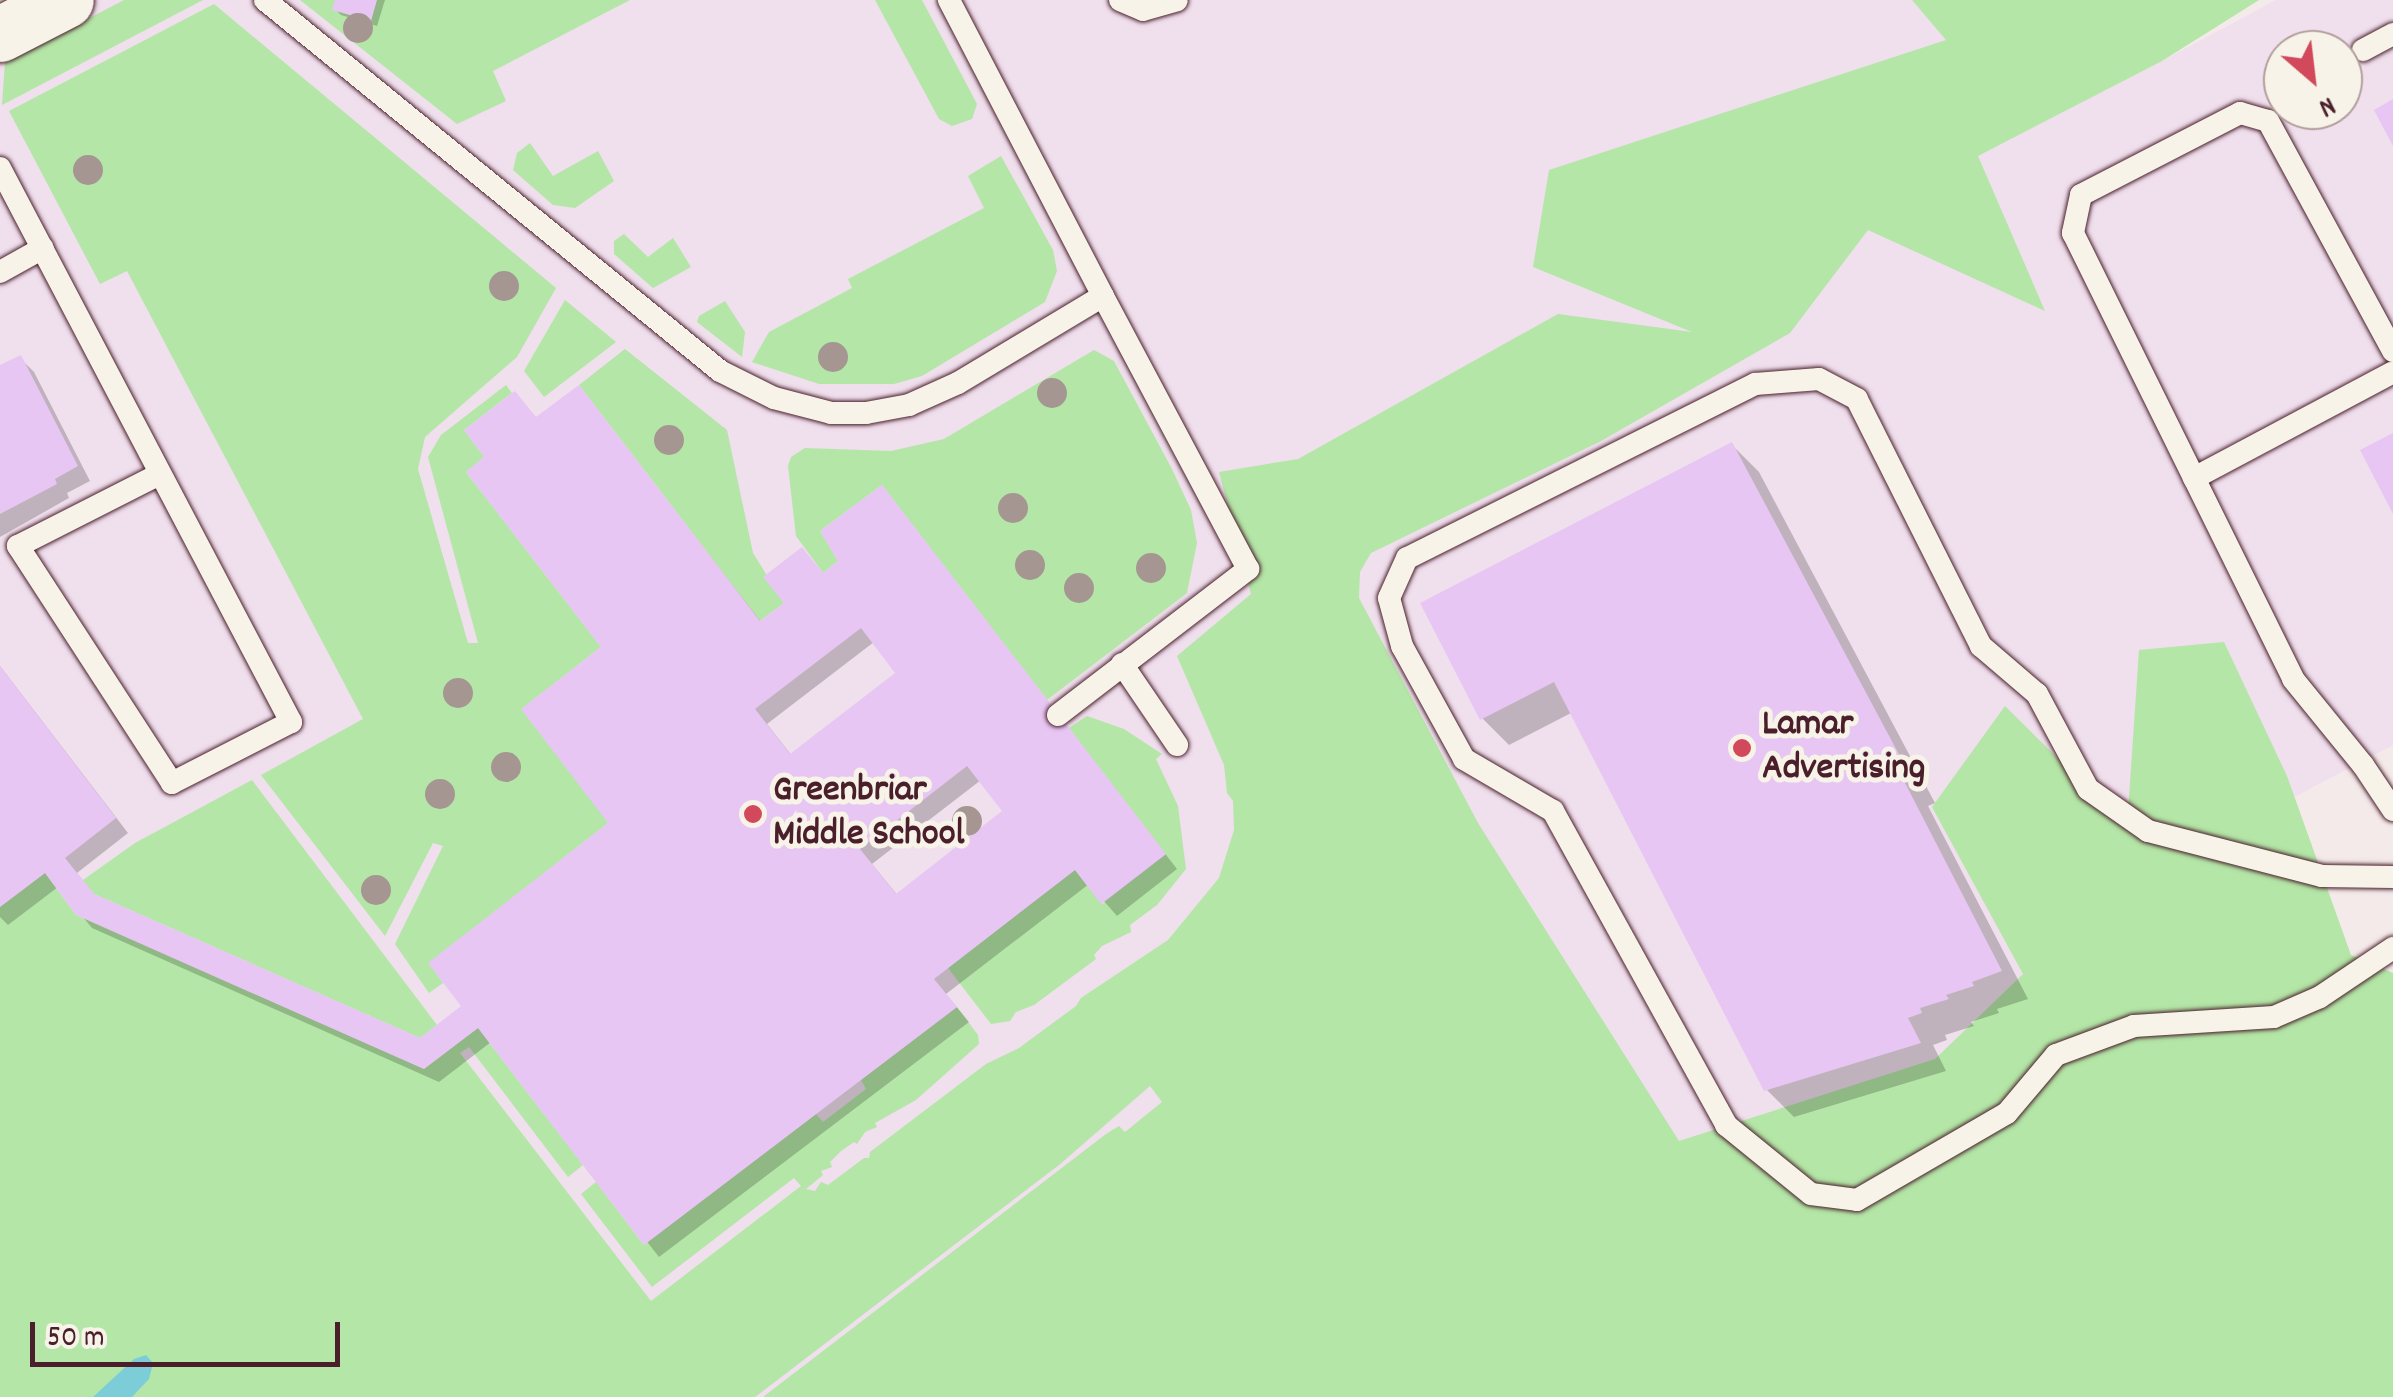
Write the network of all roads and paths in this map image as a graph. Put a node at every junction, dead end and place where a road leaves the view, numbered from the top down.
1 (66, 0) edge
2 (264, 0) edge
3 (949, 0) edge
4 (1120, 0) edge
5 (1177, 0) edge
6 (0, 34) edge
7 (2393, 34) edge
8 (2364, 50) dead end
9 (0, 168) edge
10 (43, 248) junction
11 (0, 272) edge
12 (1103, 296) junction
13 (2393, 351) edge
14 (2393, 372) edge
15 (160, 474) junction
16 (2194, 478) junction
17 (1122, 664) junction
18 (1058, 715) dead end
19 (1177, 745) dead end
20 (2393, 810) edge
21 (2393, 877) edge
22 (2393, 948) edge

1 - 6 street
2 - 12 lane
3 - 12 lane
4 - 5 lane
7 - 8 lane
9 - 10 lane
10 - 11 lane
10 - 15 lane
12 - 17 lane
13 - 16 lane
14 - 16 lane
15 - 15 lane
16 - 20 lane
17 - 18 lane
17 - 19 lane
21 - 22 lane

